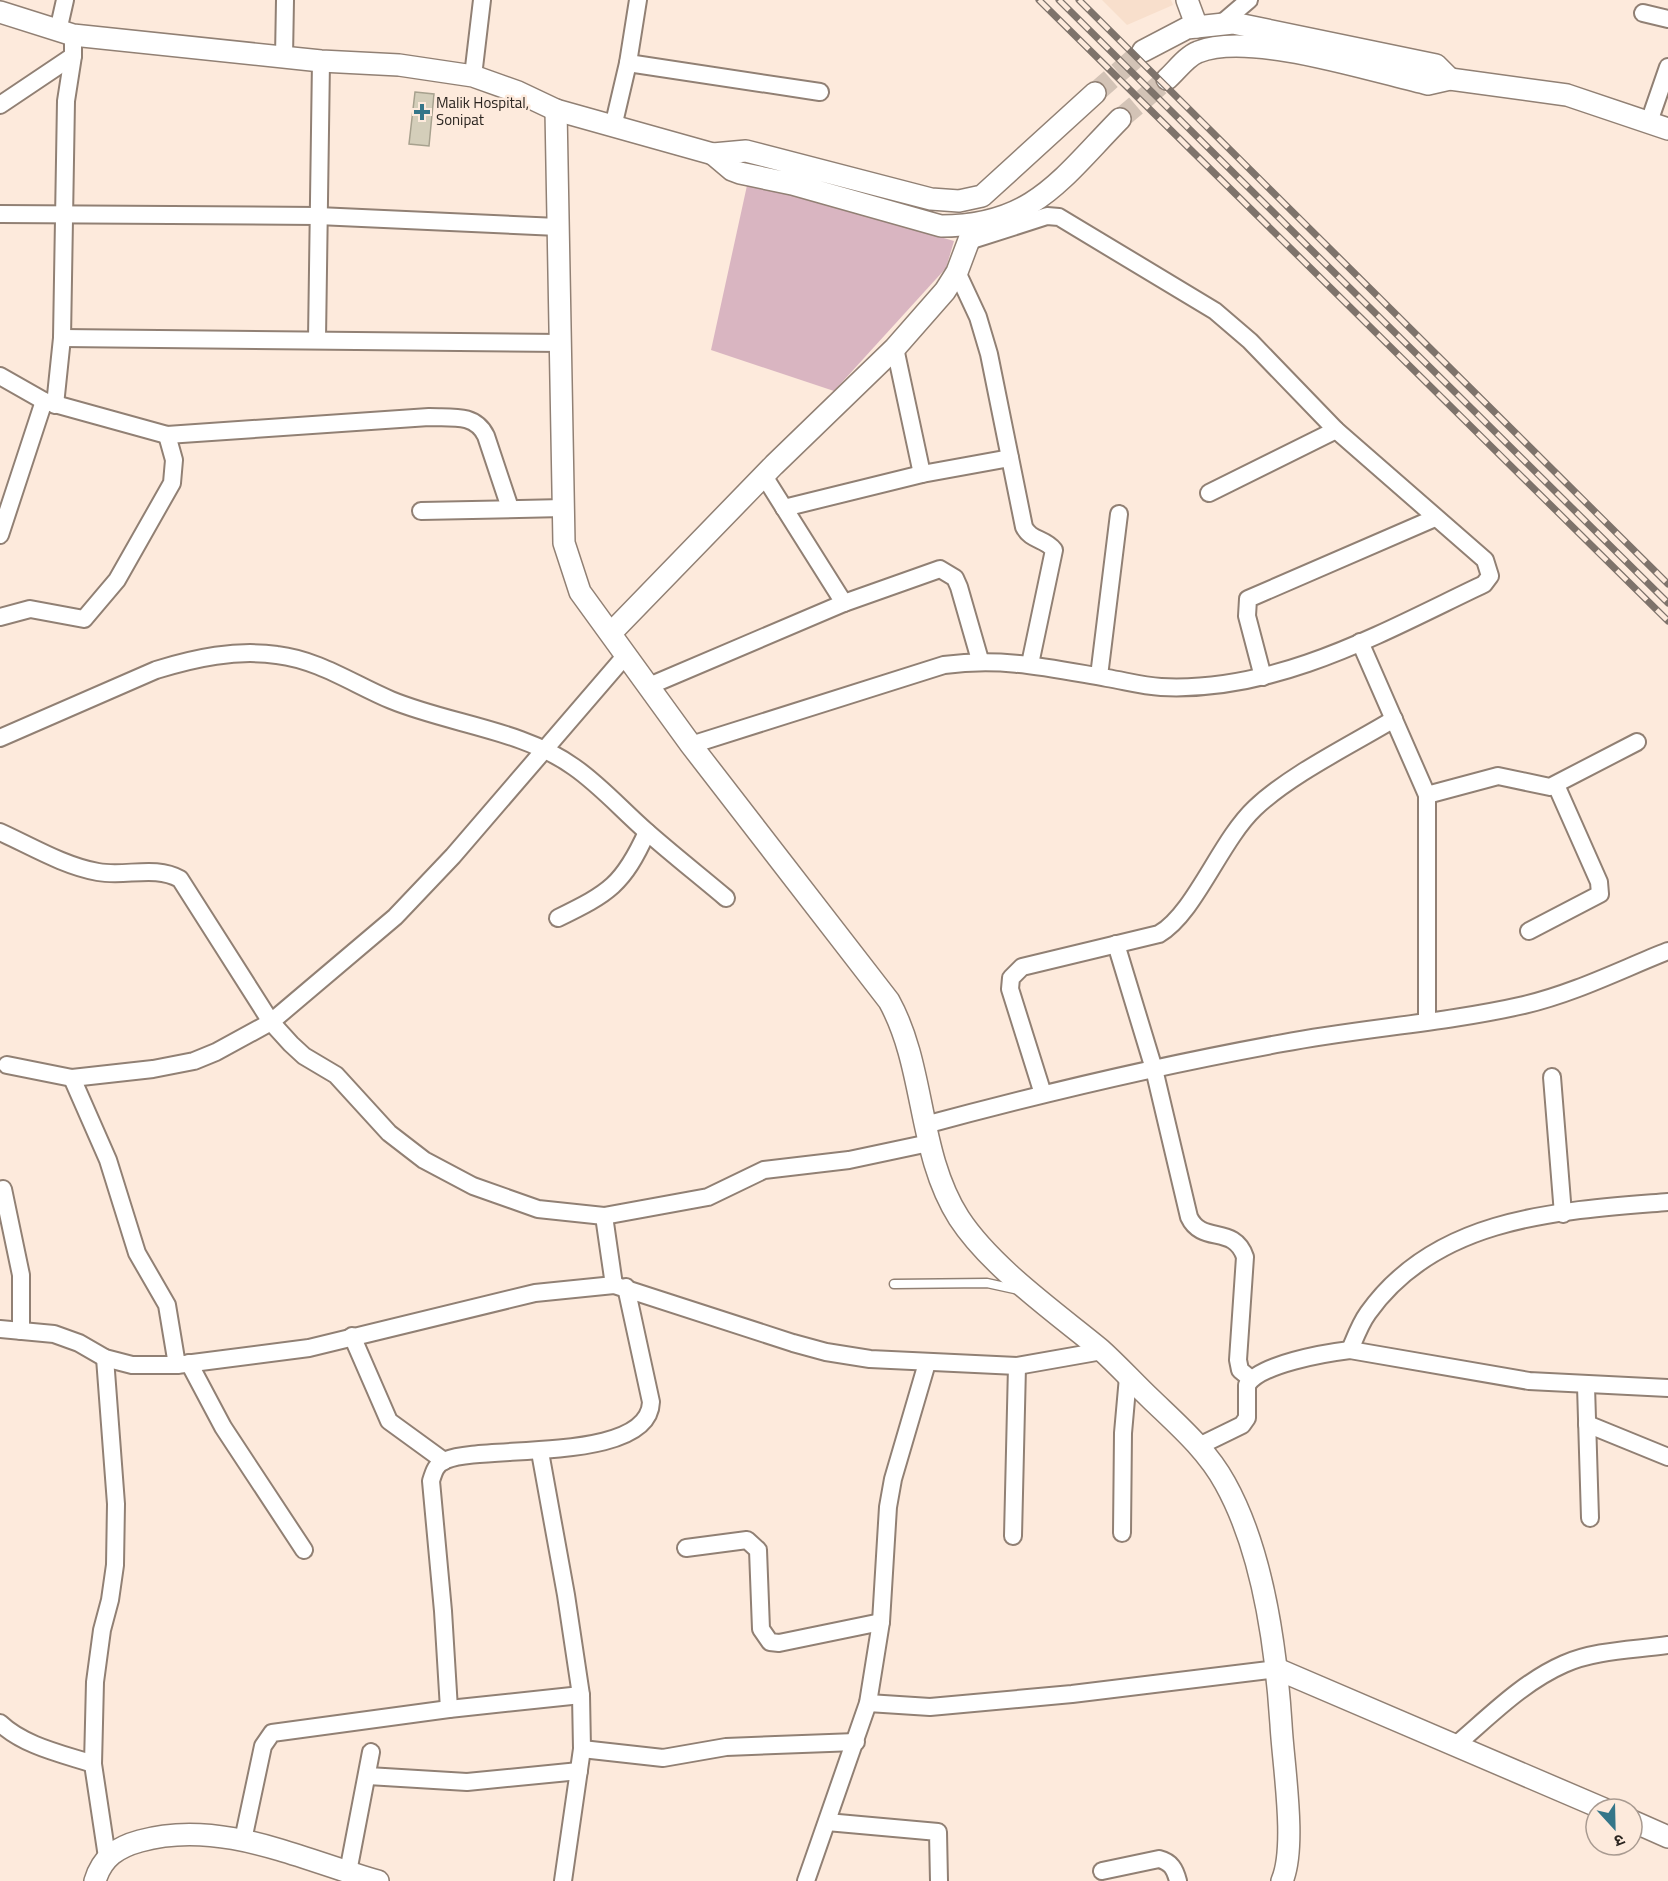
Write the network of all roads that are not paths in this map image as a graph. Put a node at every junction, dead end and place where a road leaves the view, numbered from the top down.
1 (65, 0) edge
2 (285, 0) edge
3 (482, 0) edge
4 (638, 0) edge
5 (1187, 0) edge
6 (1249, 0) edge
7 (0, 12) edge
8 (1643, 13) dead end
9 (1668, 19) edge
10 (1222, 23) junction
11 (1197, 27) junction
12 (68, 41) junction
13 (1143, 51) tunnel mouth
14 (284, 57) junction
15 (321, 61) junction
16 (628, 63) junction
17 (1668, 67) edge
18 (473, 76) junction
19 (1167, 79) tunnel mouth
20 (1450, 79) junction
21 (820, 92) dead end
22 (1095, 93) tunnel mouth
23 (0, 105) edge
24 (556, 110) junction
25 (1120, 119) tunnel mouth
26 (1659, 126) edge
27 (613, 127) junction
28 (713, 154) junction
29 (64, 213) junction
30 (0, 214) edge
31 (318, 216) junction
32 (558, 226) junction
33 (972, 233) junction
34 (957, 272) junction
35 (62, 338) junction
36 (317, 339) junction
37 (562, 343) junction
38 (895, 348) junction
39 (0, 376) edge
40 (50, 403) junction
41 (1336, 430) junction
42 (167, 435) junction
43 (1010, 458) junction
44 (922, 474) junction
45 (764, 476) junction
46 (1209, 493) dead end
47 (510, 508) junction
48 (564, 508) junction
49 (784, 508) junction
50 (421, 512) dead end
51 (1119, 514) dead end
52 (1435, 518) junction
53 (0, 535) edge
54 (844, 603) junction
55 (0, 617) edge
56 (611, 633) junction
57 (1360, 642) junction
58 (626, 655) junction
59 (981, 660) junction
60 (1030, 664) junction
61 (1099, 676) junction
62 (1263, 677) junction
63 (649, 686) junction
64 (1394, 719) junction
65 (0, 738) edge
66 (1637, 742) dead end
67 (691, 745) junction
68 (546, 749) junction
69 (1556, 785) junction
70 (1427, 795) junction
71 (0, 832) edge
72 (647, 832) junction
73 (726, 898) dead end
74 (558, 918) dead end
75 (1529, 931) dead end
76 (1116, 944) junction
77 (1668, 951) edge
78 (1427, 1020) junction
79 (271, 1022) junction
80 (7, 1065) dead end
81 (1154, 1069) junction
82 (1552, 1077) dead end
83 (72, 1078) junction
84 (1043, 1094) junction
85 (927, 1134) junction
86 (3, 1189) dead end
87 (1668, 1202) edge
88 (1563, 1214) junction
89 (604, 1216) junction
90 (894, 1284) dead end
91 (620, 1286) junction
92 (1029, 1292) junction
93 (0, 1329) edge
94 (21, 1331) junction
95 (352, 1336) junction
96 (1350, 1350) junction
97 (1102, 1351) junction
98 (105, 1358) junction
99 (927, 1363) junction
100 (183, 1364) junction
101 (1017, 1366) junction
102 (1128, 1377) junction
103 (1251, 1379) junction
104 (1586, 1386) junction
105 (1668, 1388) edge
106 (1587, 1424) junction
107 (1199, 1446) junction
108 (540, 1452) junction
109 (1668, 1457) edge
110 (444, 1461) junction
111 (1590, 1518) dead end
112 (1122, 1533) dead end
113 (1013, 1536) dead end
114 (686, 1548) dead end
115 (304, 1550) dead end
116 (881, 1622) junction
117 (1668, 1646) edge
118 (1278, 1669) junction
119 (581, 1695) junction
120 (868, 1703) junction
121 (449, 1709) junction
122 (2, 1728) edge
123 (856, 1742) junction
124 (1457, 1744) junction
125 (582, 1749) junction
126 (371, 1752) dead end
127 (93, 1764) junction
128 (579, 1771) junction
129 (368, 1776) junction
130 (1584, 1800) edge
131 (827, 1821) junction
132 (1644, 1826) edge
133 (1668, 1837) edge
134 (243, 1840) junction
135 (107, 1857) junction
136 (1102, 1871) dead end
137 (348, 1872) junction
138 (372, 1880) edge
139 (95, 1881) edge
140 (563, 1881) edge
141 (806, 1881) edge
142 (939, 1881) edge
143 (1178, 1881) edge
144 (1282, 1881) edge

1 - 12 street
2 - 14 street
3 - 18 street
4 - 16 street
5 - 11 street
6 - 10 street
7 - 12 street
8 - 9 street
10 - 11 street
10 - 20 street
11 - 13 street
12 - 14 street
12 - 23 street
12 - 29 street
14 - 15 street
15 - 18 street
15 - 31 street
16 - 21 street
16 - 27 street
17 - 26 street
18 - 24 street
19 - 20 street
20 - 26 street
22 - 28 street
24 - 27 street
24 - 32 street
25 - 33 street
27 - 28 street
28 - 33 street
29 - 30 street
29 - 31 street
29 - 35 street
31 - 32 street
31 - 36 street
32 - 37 street
33 - 34 street
33 - 41 street
34 - 38 street
34 - 43 street
35 - 36 street
35 - 40 street
36 - 37 street
37 - 48 street
38 - 44 street
38 - 45 street
39 - 40 street
40 - 42 street
40 - 53 street
41 - 46 street
41 - 52 street
42 - 47 street
42 - 55 street
43 - 44 street
43 - 60 street
44 - 49 street
45 - 49 street
45 - 56 street
47 - 48 street
47 - 50 street
48 - 56 street
49 - 54 street
51 - 61 street
52 - 57 street
52 - 62 street
54 - 59 street
54 - 63 street
56 - 58 street
57 - 62 street
57 - 64 street
58 - 63 street
58 - 68 street
59 - 60 street
59 - 67 street
60 - 61 street
61 - 62 street
63 - 67 street
64 - 70 street
64 - 76 street
65 - 68 street
66 - 69 street
67 - 85 street
68 - 72 street
68 - 79 street
69 - 70 street
69 - 75 street
70 - 78 street
71 - 79 street
72 - 73 street
72 - 74 street
76 - 81 street
76 - 84 street
77 - 78 street
78 - 81 street
79 - 83 street
79 - 89 street
80 - 83 street
81 - 84 street
81 - 103 street
82 - 88 street
83 - 100 street
84 - 85 street
85 - 89 street
85 - 92 street
86 - 94 street
87 - 88 street
88 - 96 street
89 - 91 street
90 - 92 lane
91 - 95 street
91 - 99 street
91 - 108 street
92 - 97 street
93 - 94 street
94 - 98 street
95 - 100 street
95 - 110 street
96 - 103 street
96 - 104 street
97 - 101 street
97 - 102 street
98 - 100 street
98 - 127 street
99 - 101 street
99 - 116 street
100 - 115 street
101 - 113 street
102 - 107 street
102 - 112 street
103 - 107 street
104 - 105 street
104 - 106 street
106 - 109 street
106 - 111 street
107 - 118 street
108 - 110 street
108 - 119 street
110 - 121 street
114 - 116 street
116 - 120 street
117 - 124 street
118 - 120 street
118 - 124 street
118 - 144 street
119 - 121 street
119 - 125 street
120 - 123 street
121 - 134 street
122 - 127 street
123 - 125 street
123 - 131 street
124 - 130 street
125 - 128 street
126 - 129 street
127 - 135 street
128 - 129 street
128 - 140 street
129 - 137 street
131 - 141 street
131 - 142 street
132 - 133 street
134 - 135 street
134 - 137 street
135 - 139 street
136 - 143 street
137 - 138 street

